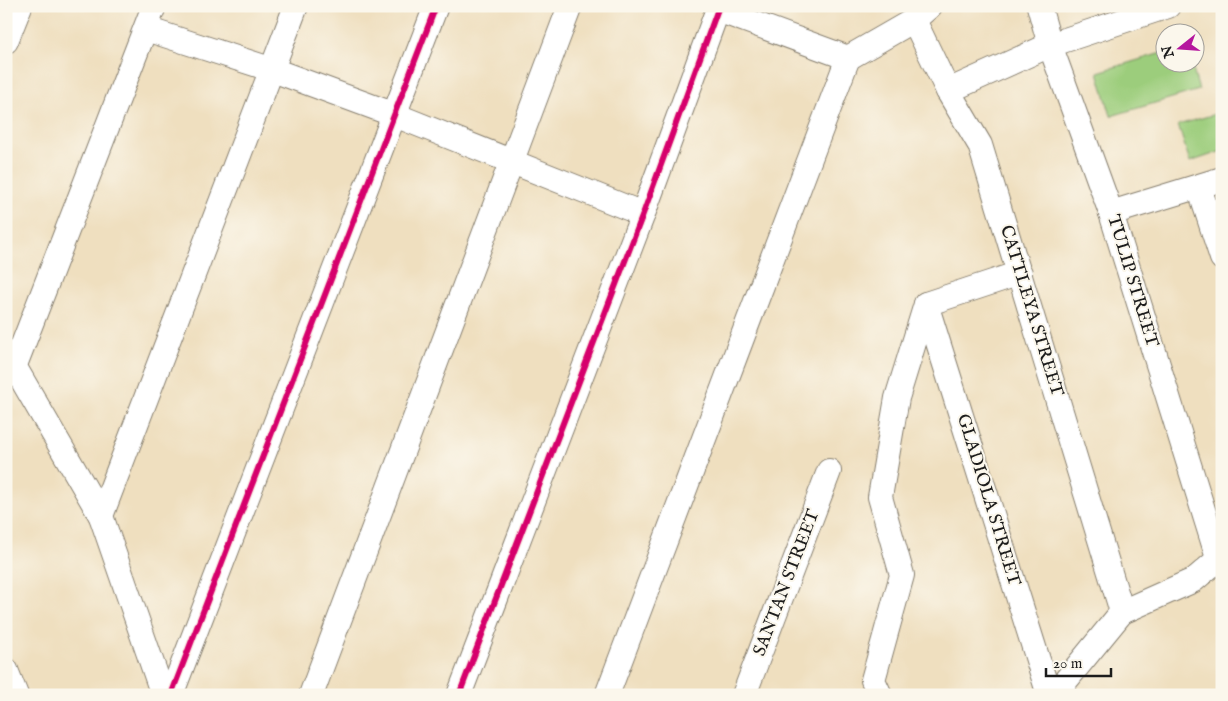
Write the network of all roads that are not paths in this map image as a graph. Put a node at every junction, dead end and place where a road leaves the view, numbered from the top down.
1 (20, 6) edge
2 (154, 6) edge
3 (296, 6) edge
4 (436, 6) edge
5 (570, 6) edge
6 (1039, 6) edge
7 (1168, 6) edge
8 (719, 8) edge
9 (922, 13) edge
10 (146, 29) junction
11 (6, 41) edge
12 (1050, 45) junction
13 (848, 58) junction
14 (273, 70) junction
15 (948, 91) junction
16 (395, 115) junction
17 (511, 161) junction
18 (1222, 179) edge
19 (1199, 187) junction
20 (1111, 213) junction
21 (643, 214) junction
22 (1222, 258) edge
23 (1020, 272) junction
24 (926, 304) junction
25 (11, 358) edge
26 (829, 471) dead end
27 (101, 516) junction
28 (1220, 557) edge
29 (1122, 612) junction
30 (6, 670) edge
31 (876, 687) edge
32 (16, 695) edge
33 (163, 695) edge
34 (171, 695) edge
35 (311, 695) edge
36 (459, 695) edge
37 (607, 695) edge
38 (744, 695) edge
39 (1049, 695) edge
40 (1054, 695) edge

1 - 11 street
2 - 10 street
3 - 14 street
4 - 16 street
5 - 17 street
6 - 12 street, TULIP STREET
7 - 12 street
8 - 13 street
8 - 21 street
9 - 13 street
9 - 15 street, CATTLEYA STREET
10 - 14 street
10 - 25 street
12 - 15 street
12 - 20 street, TULIP STREET
13 - 37 street
14 - 16 street
14 - 27 street
15 - 23 street, CATTLEYA STREET
16 - 17 street
16 - 34 street
17 - 21 street
17 - 35 street
18 - 19 street
19 - 20 street
19 - 22 street
20 - 28 street, TULIP STREET
21 - 36 street
23 - 24 street
23 - 29 street, CATTLEYA STREET
24 - 31 street
24 - 39 street, GLADIOLA STREET
25 - 27 street
26 - 38 street, SANTAN STREET
27 - 33 street
28 - 29 street
29 - 40 street
30 - 32 street

